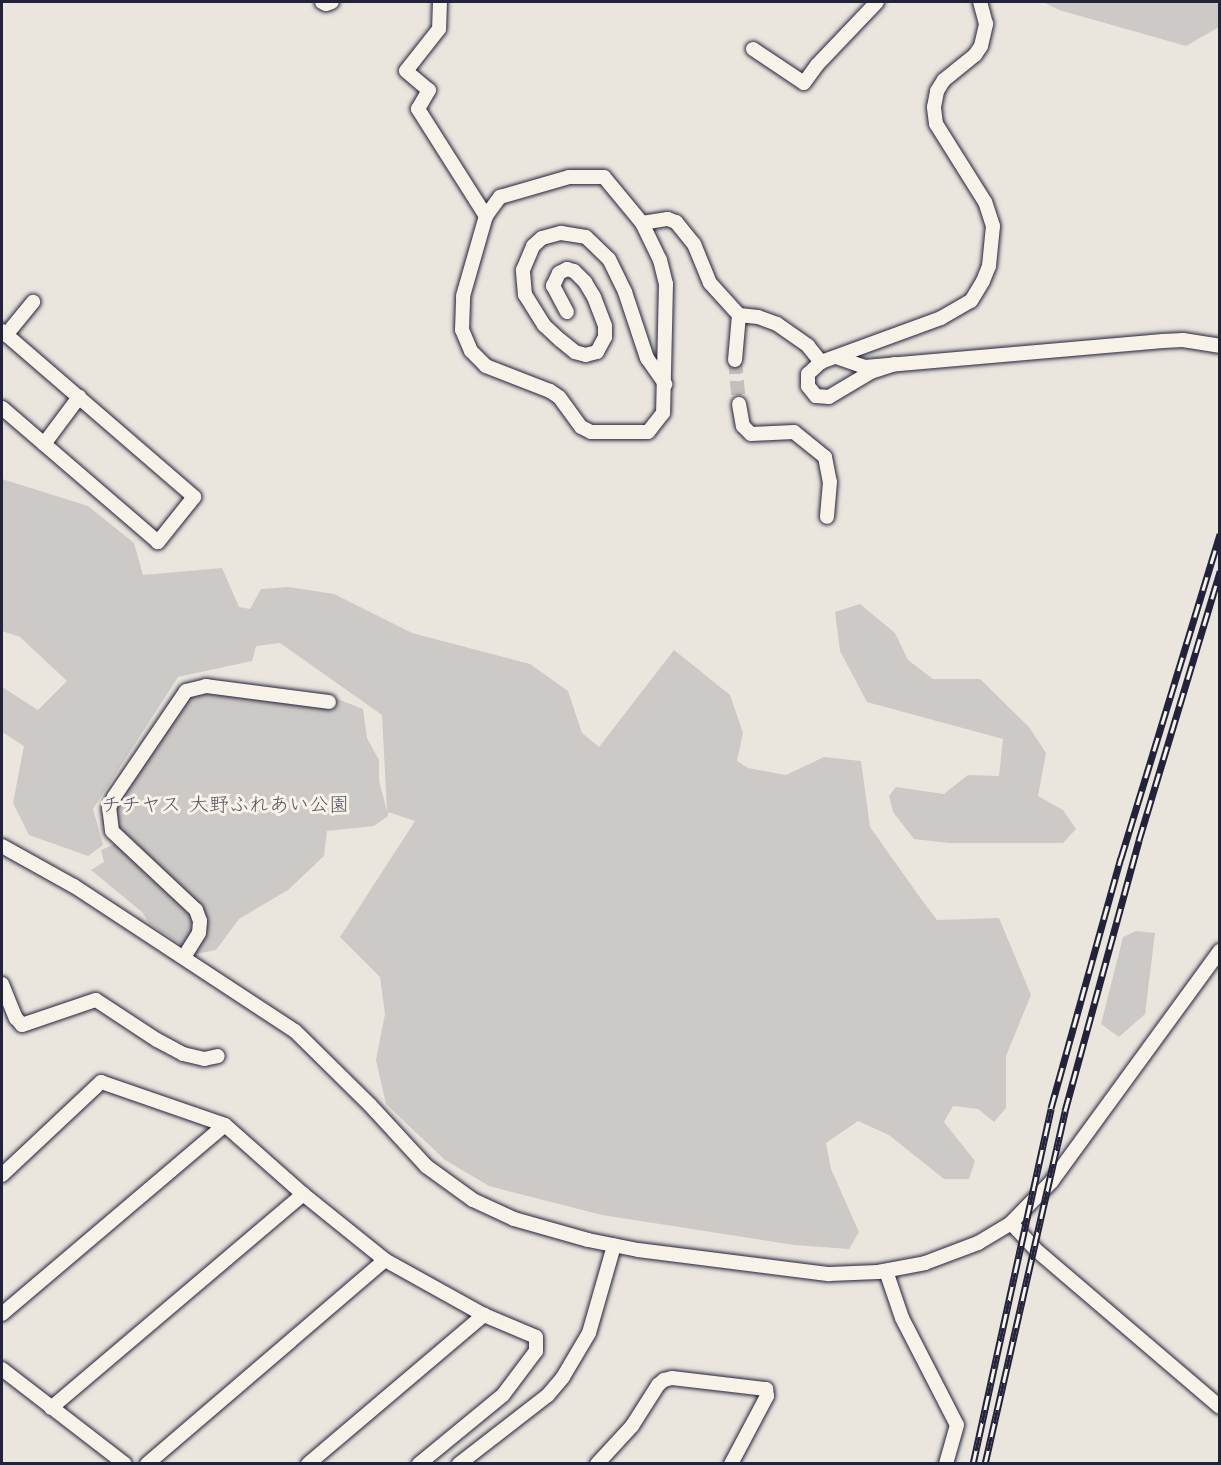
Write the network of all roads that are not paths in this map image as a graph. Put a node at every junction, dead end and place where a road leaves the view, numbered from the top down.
1 (322, 2) edge
2 (332, 2) edge
3 (440, 2) edge
4 (877, 2) edge
5 (980, 2) edge
6 (753, 49) dead end
7 (486, 216) junction
8 (642, 223) junction
9 (33, 302) dead end
10 (567, 312) dead end
11 (739, 315) junction
12 (4, 333) edge
13 (878, 343) junction
14 (1220, 346) edge
15 (735, 360) tunnel mouth
16 (824, 360) junction
17 (895, 364) junction
18 (857, 365) junction
19 (665, 384) junction
20 (835, 394) junction
21 (79, 397) junction
22 (739, 404) tunnel mouth
23 (2, 408) edge
24 (44, 444) junction
25 (827, 517) dead end
26 (329, 702) dead end
27 (2, 846) edge
28 (1220, 951) edge
29 (184, 957) junction
30 (2, 984) edge
31 (218, 1056) dead end
32 (225, 1125) junction
33 (2, 1175) edge
34 (303, 1194) junction
35 (1011, 1223) junction
36 (614, 1246) junction
37 (385, 1260) junction
38 (886, 1271) junction
39 (2, 1314) edge
40 (484, 1315) junction
41 (2, 1369) edge
42 (1220, 1407) edge
43 (51, 1408) junction
44 (125, 1464) edge
45 (147, 1464) edge
46 (308, 1464) edge
47 (419, 1464) edge
48 (459, 1464) edge
49 (597, 1464) edge
50 (731, 1464) edge
51 (946, 1464) edge

1 - 2 street
3 - 7 street
4 - 6 street
5 - 13 street
7 - 8 street
7 - 19 street
8 - 11 street
8 - 19 street
9 - 12 street
10 - 19 street
11 - 15 street
11 - 16 street
12 - 21 street
13 - 16 street
13 - 18 street
14 - 17 street
16 - 18 street
16 - 20 street
17 - 18 street
17 - 20 street
18 - 20 street
21 - 24 street
21 - 24 street
22 - 25 street
23 - 24 street
26 - 29 street
27 - 29 street
28 - 35 street
29 - 36 street
30 - 31 street
32 - 33 street
32 - 34 street
32 - 39 street
34 - 37 street
34 - 43 street
35 - 38 street
35 - 42 street
36 - 38 street
36 - 48 street
37 - 40 street
37 - 45 street
38 - 51 street
40 - 46 street
40 - 47 street
41 - 43 street
43 - 44 street
49 - 50 street

